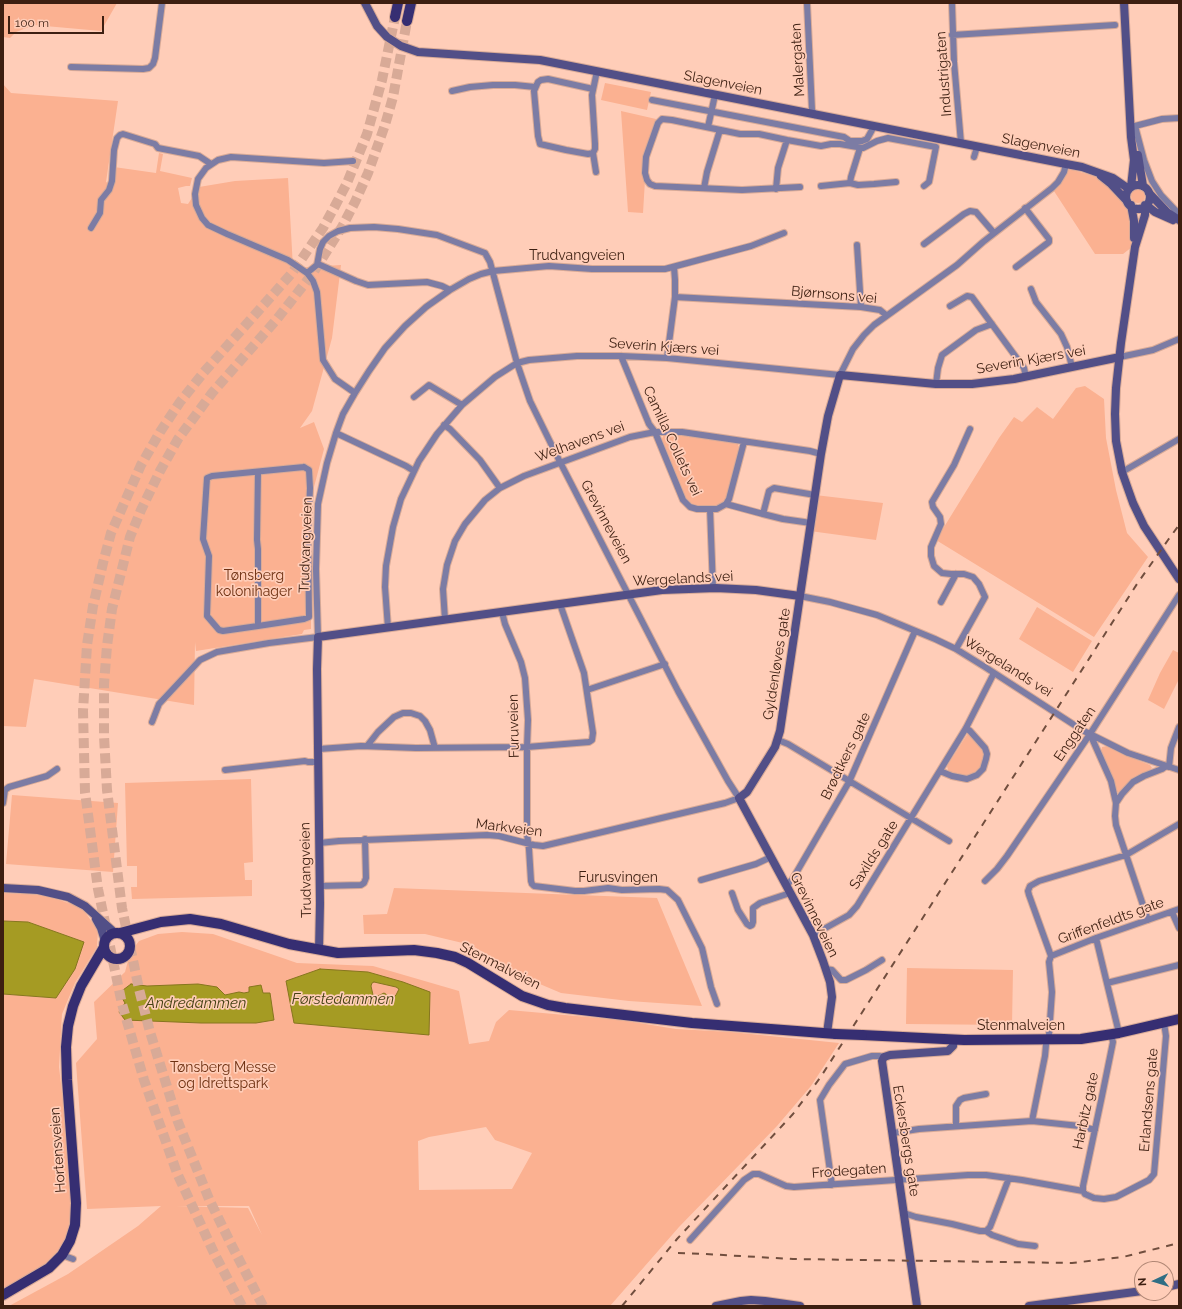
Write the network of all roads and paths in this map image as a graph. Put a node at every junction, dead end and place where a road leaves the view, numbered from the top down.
1 (162, 3) edge
2 (365, 3) edge
3 (398, 3) edge
4 (411, 3) edge
5 (807, 3) edge
6 (952, 3) edge
7 (1125, 4) edge
8 (395, 17) tunnel mouth
9 (407, 21) tunnel mouth
10 (1115, 25) dead end
11 (952, 35) junction
12 (71, 67) dead end
13 (596, 71) junction
14 (535, 87) junction
15 (593, 89) junction
16 (452, 91) dead end
17 (715, 95) junction
18 (652, 100) dead end
19 (712, 111) junction
20 (815, 115) junction
21 (1179, 118) edge
22 (873, 126) junction
23 (1135, 126) junction
24 (708, 127) junction
25 (720, 130) junction
26 (787, 140) junction
27 (848, 143) junction
28 (961, 143) junction
29 (977, 147) junction
30 (860, 148) junction
31 (592, 153) junction
32 (974, 157) dead end
33 (353, 161) dead end
34 (211, 164) junction
35 (1066, 164) junction
36 (596, 172) dead end
37 (1095, 172) junction
38 (896, 182) dead end
39 (850, 183) junction
40 (821, 186) dead end
41 (924, 186) dead end
42 (1143, 186) junction
43 (800, 187) dead end
44 (704, 188) junction
45 (1130, 188) junction
46 (776, 189) junction
47 (1149, 193) junction
48 (1129, 203) junction
49 (1146, 205) junction
50 (1025, 208) junction
51 (1179, 214) edge
52 (1179, 221) edge
53 (91, 228) dead end
54 (784, 233) dead end
55 (994, 233) junction
56 (924, 244) dead end
57 (857, 245) dead end
58 (1134, 247) junction
59 (674, 267) junction
60 (1016, 267) dead end
61 (493, 271) junction
62 (307, 273) junction
63 (1031, 289) dead end
64 (450, 290) junction
65 (675, 297) junction
66 (950, 306) dead end
67 (860, 307) junction
68 (886, 315) junction
69 (992, 324) junction
70 (1179, 339) edge
71 (621, 356) junction
72 (1120, 357) junction
73 (667, 358) junction
74 (518, 363) junction
75 (1072, 367) junction
76 (840, 375) junction
77 (1026, 377) junction
78 (936, 384) junction
79 (355, 393) junction
80 (414, 397) dead end
81 (462, 405) junction
82 (444, 425) junction
83 (970, 429) dead end
84 (655, 432) junction
85 (336, 433) junction
86 (1179, 439) edge
87 (744, 442) junction
88 (821, 454) junction
89 (560, 462) junction
90 (414, 471) junction
91 (258, 472) junction
92 (1122, 472) junction
93 (500, 488) junction
94 (815, 495) junction
95 (726, 504) junction
96 (710, 509) junction
97 (763, 514) junction
98 (811, 523) junction
99 (956, 574) junction
100 (1179, 578) edge
101 (713, 588) junction
102 (629, 595) junction
103 (1179, 595) edge
104 (800, 596) junction
105 (941, 602) dead end
106 (560, 604) junction
107 (502, 612) junction
108 (445, 620) junction
109 (258, 626) junction
110 (388, 628) junction
111 (915, 631) junction
112 (318, 637) junction
113 (956, 649) junction
114 (665, 664) junction
115 (994, 673) junction
116 (588, 690) junction
117 (152, 722) dead end
118 (1179, 727) edge
119 (966, 728) junction
120 (1090, 734) junction
121 (778, 740) junction
122 (367, 746) junction
123 (526, 747) junction
124 (435, 748) junction
125 (319, 749) junction
126 (319, 762) junction
127 (1167, 766) junction
128 (57, 769) dead end
129 (225, 770) dead end
130 (1179, 770) edge
131 (940, 771) junction
132 (849, 782) junction
133 (739, 798) junction
134 (3, 803) edge
135 (1116, 803) junction
136 (911, 818) junction
137 (1179, 824) edge
138 (365, 839) junction
139 (949, 841) dead end
140 (319, 843) junction
141 (529, 844) junction
142 (1126, 855) junction
143 (771, 857) junction
144 (701, 880) dead end
145 (985, 881) dead end
146 (786, 885) junction
147 (320, 886) junction
148 (3, 888) edge
149 (732, 893) dead end
150 (790, 893) junction
151 (1179, 909) edge
152 (91, 912) junction
153 (1172, 912) junction
154 (1148, 920) junction
155 (201, 922) junction
156 (1179, 928) edge
157 (118, 933) junction
158 (813, 935) junction
159 (1096, 938) junction
160 (104, 944) junction
161 (130, 945) junction
162 (319, 950) junction
163 (1051, 956) junction
164 (113, 959) junction
165 (882, 960) dead end
166 (1179, 965) edge
167 (826, 969) junction
168 (89, 972) junction
169 (1107, 983) junction
170 (716, 1004) dead end
171 (1179, 1019) edge
172 (1164, 1023) junction
173 (832, 1033) junction
174 (1115, 1034) junction
175 (954, 1040) junction
176 (1047, 1040) junction
177 (884, 1057) junction
178 (986, 1094) dead end
179 (1032, 1121) junction
180 (956, 1126) junction
181 (1095, 1130) junction
182 (893, 1133) junction
183 (1009, 1178) junction
184 (1152, 1178) joint
185 (900, 1180) junction
186 (832, 1185) junction
187 (1082, 1191) junction
188 (904, 1213) junction
189 (986, 1231) junction
190 (690, 1240) dead end
191 (1035, 1246) dead end
192 (62, 1255) junction
193 (73, 1259) dead end
194 (1134, 1292) edge
195 (3, 1295) edge
196 (716, 1306) edge
197 (800, 1306) edge
198 (917, 1306) edge
199 (1029, 1306) edge

1 - 12 street
2 - 13 main road, Slagenveien
3 - 8 main road
4 - 9 main road
5 - 20 street, Malergaten
6 - 11 street, Industrigaten
7 - 23 main road
7 - 45 main road
10 - 11 street
11 - 28 street, Industrigaten
13 - 15 street
13 - 17 main road, Slagenveien
14 - 15 street
14 - 16 street
14 - 31 street
15 - 31 street
17 - 19 street
17 - 20 main road, Slagenveien
18 - 19 street
19 - 24 street
19 - 27 street
20 - 22 main road, Slagenveien
21 - 23 street
22 - 27 street
22 - 28 main road, Slagenveien
23 - 42 main road
23 - 51 street
24 - 25 street
24 - 44 street
25 - 26 street
25 - 44 street
26 - 27 street
26 - 46 street
27 - 30 street
28 - 29 main road, Slagenveien
29 - 32 street
29 - 35 main road, Slagenveien
30 - 39 street
30 - 41 street
31 - 36 street
33 - 34 street
34 - 53 street
34 - 62 street
35 - 37 main road, Slagenveien
35 - 50 street, Bjørnsons vei
37 - 45 main road, Slagenveien
37 - 48 main road, Slagenveien
38 - 39 street
39 - 40 street
42 - 45 main road
42 - 47 main road
43 - 46 street
44 - 46 street
45 - 48 main road
47 - 49 main road
47 - 52 main road
48 - 49 main road
48 - 58 main road
49 - 52 main road
49 - 58 main road
50 - 55 street, Bjørnsons vei
50 - 60 street
54 - 59 street, Trudvangveien
55 - 56 street
55 - 68 street, Bjørnsons vei
57 - 67 street
58 - 72 main road
59 - 61 street, Trudvangveien
59 - 65 street
61 - 62 street, Grevinneveien
61 - 64 street, Trudvangveien
61 - 74 street, Grevinneveien
62 - 64 street
62 - 79 street
63 - 75 street
64 - 79 street, Trudvangveien
65 - 67 street, Bjørnsons vei
65 - 73 street
66 - 69 street
67 - 68 street, Bjørnsons vei
68 - 76 street, Gyldenløves gate
69 - 77 street
69 - 78 street
70 - 72 street
71 - 73 street, Severin Kjærs vei
71 - 74 street, Severin Kjærs vei
71 - 84 street, Camilla Collets vei
72 - 75 main road, Severin Kjærs vei
72 - 92 main road
73 - 76 street, Severin Kjærs vei
74 - 81 street, Severin Kjærs vei
74 - 89 street, Grevinneveien
75 - 77 main road, Severin Kjærs vei
76 - 78 main road, Severin Kjærs vei
76 - 88 main road, Gyldenløves gate
77 - 78 main road, Severin Kjærs vei
79 - 85 street, Trudvangveien
80 - 81 street
81 - 82 street, Severin Kjærs vei
82 - 90 street, Severin Kjærs vei
82 - 93 street
83 - 99 street
84 - 87 street, Welhavens vei
84 - 89 street, Welhavens vei
84 - 96 street, Camilla Collets vei
85 - 90 street
85 - 112 street, Trudvangveien
86 - 92 street
87 - 88 street, Welhavens vei
87 - 95 street
88 - 94 main road, Gyldenløves gate
89 - 93 street, Welhavens vei
89 - 102 street, Grevinneveien
90 - 110 street, Severin Kjærs vei
91 - 109 street
91 - 109 street
91 - 109 street
92 - 100 main road
93 - 108 street, Welhavens vei
94 - 97 street
94 - 98 main road, Gyldenløves gate
95 - 96 street, Camilla Collets vei
95 - 97 street
96 - 101 street
97 - 98 street
98 - 104 main road, Gyldenløves gate
99 - 105 street
99 - 113 street
101 - 102 main road, Wergelands vei
101 - 104 main road, Wergelands vei
102 - 106 main road, Wergelands vei
102 - 114 street, Grevinneveien
103 - 120 street, Enggaten
104 - 111 street, Wergelands vei
104 - 121 main road, Gyldenløves gate
106 - 107 main road, Wergelands vei
106 - 116 street
107 - 108 main road, Wergelands vei
107 - 123 street, Furuveien
108 - 110 main road, Wergelands vei
110 - 112 main road, Wergelands vei
111 - 113 street, Wergelands vei
111 - 132 street, Brødtkers gate
112 - 117 street
112 - 125 main road, Trudvangveien
113 - 115 street, Wergelands vei
114 - 116 street
114 - 133 street, Grevinneveien
115 - 119 street, Saxilds gate
115 - 120 street, Wergelands vei
116 - 123 street
118 - 127 street
119 - 131 street, Saxilds gate
119 - 131 street
120 - 127 street, Wergelands vei
120 - 135 street
120 - 145 street, Enggaten
121 - 132 street
121 - 133 main road, Gyldenløves gate
122 - 124 street
122 - 124 street
122 - 125 street
123 - 124 street
123 - 141 street, Furuveien
125 - 126 main road, Trudvangveien
126 - 129 street
126 - 140 main road, Trudvangveien
127 - 130 street, Wergelands vei
127 - 135 street
128 - 134 street
131 - 136 street, Saxilds gate
132 - 136 street
132 - 146 street, Brødtkers gate
133 - 141 street, Markveien
133 - 143 main road, Grevinneveien
135 - 142 street
136 - 139 street
136 - 158 street, Saxilds gate
137 - 142 street
138 - 140 street, Markveien
138 - 141 street, Markveien
138 - 147 street
140 - 147 main road, Trudvangveien
141 - 170 street, Furusvingen
142 - 154 street
142 - 163 street
143 - 144 street
143 - 146 main road, Grevinneveien
146 - 150 main road, Grevinneveien
147 - 162 main road, Trudvangveien
148 - 152 main road
149 - 150 street
150 - 158 main road, Grevinneveien
151 - 153 street, Griffenfeldts gate
152 - 157 main road
152 - 160 main road
153 - 154 street, Griffenfeldts gate
153 - 156 street
154 - 159 street, Griffenfeldts gate
155 - 157 main road, Stenmalveien
155 - 161 main road, Stenmalveien
155 - 162 main road, Stenmalveien
157 - 160 main road, Stenmalveien
157 - 161 main road
158 - 167 main road, Grevinneveien
159 - 163 street, Griffenfeldts gate
159 - 169 street, Harbitz gate
160 - 164 main road
160 - 168 main road, Hortensveien
161 - 164 main road, Stenmalveien
162 - 173 main road, Stenmalveien
163 - 176 street
164 - 168 main road
165 - 167 street
166 - 169 street
167 - 173 main road, Grevinneveien
168 - 192 main road, Hortensveien
169 - 174 street, Harbitz gate
171 - 172 main road, Stenmalveien
172 - 174 main road, Stenmalveien
172 - 184 street, Erlandsens gate
173 - 175 main road, Stenmalveien, bridge
174 - 176 main road, Stenmalveien
174 - 181 street, Harbitz gate
175 - 176 main road, Stenmalveien
175 - 177 main road
176 - 179 street
177 - 182 main road, Eckersbergs gate
177 - 186 street
178 - 180 street
179 - 180 street
179 - 181 street
180 - 182 street
181 - 187 street, Harbitz gate
182 - 185 main road, Eckersbergs gate
183 - 185 street, Frodegaten
183 - 187 street, Frodegaten
183 - 189 street
184 - 187 street, Frodegaten
185 - 186 street, Frodegaten
185 - 188 main road, Eckersbergs gate
186 - 190 street, Frodegaten
188 - 189 street
188 - 198 main road, Eckersbergs gate
189 - 191 street
192 - 193 street
192 - 195 main road, Hortensveien
194 - 199 main road
196 - 197 main road

